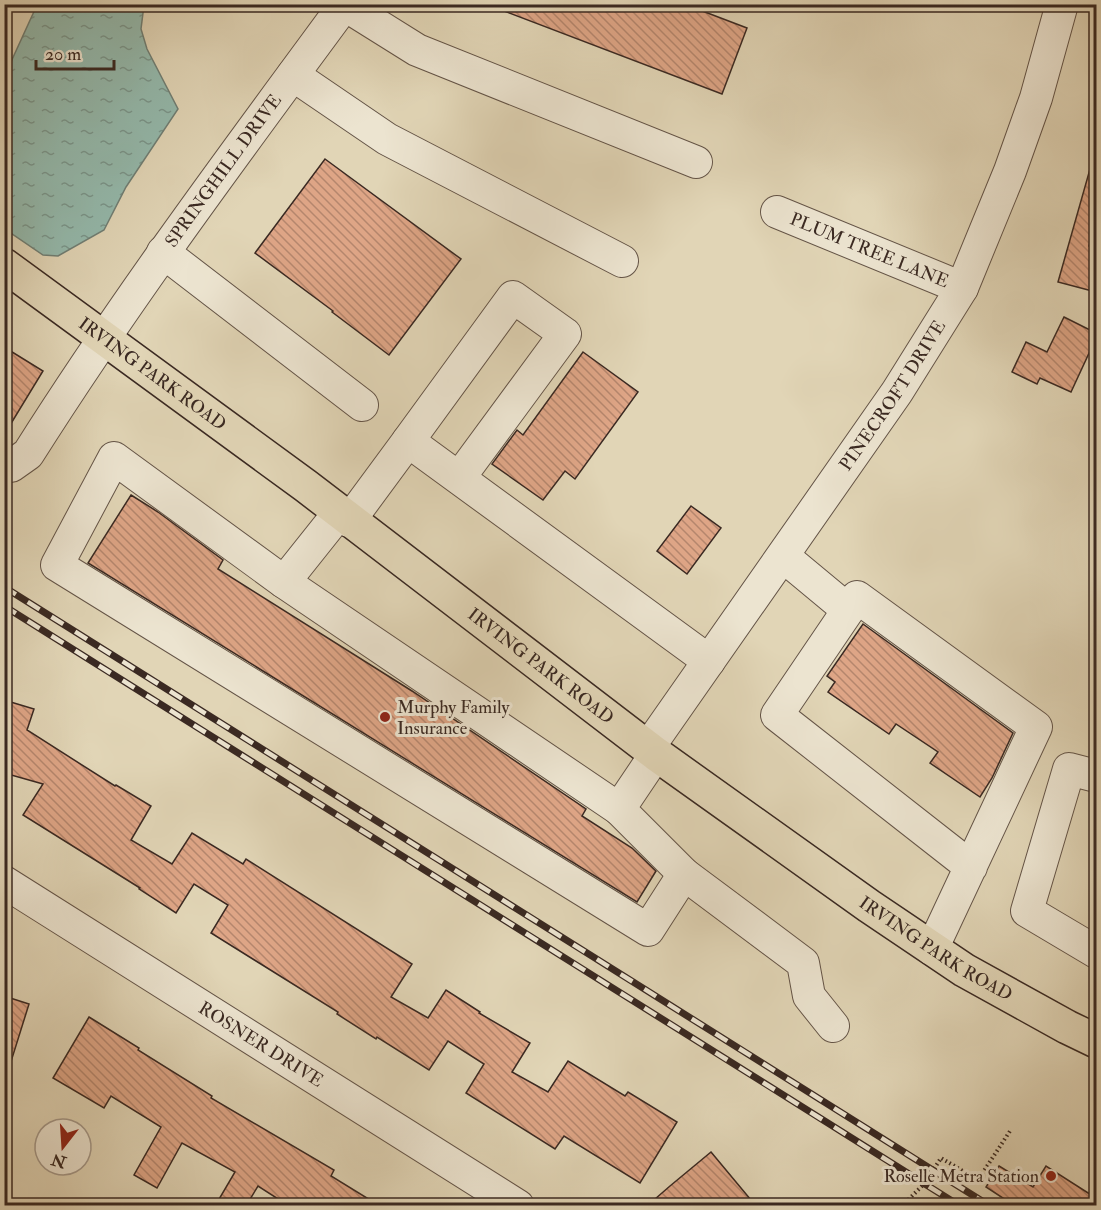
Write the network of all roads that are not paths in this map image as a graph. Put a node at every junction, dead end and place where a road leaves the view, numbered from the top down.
1 (1062, 4) edge
2 (345, 5) edge
3 (293, 75) junction
4 (696, 162) dead end
5 (777, 212) dead end
6 (163, 252) junction
7 (622, 261) dead end
8 (4, 265) edge
9 (962, 288) junction
10 (102, 338) junction
11 (362, 405) dead end
12 (408, 441) junction
13 (4, 465) edge
14 (459, 478) junction
15 (344, 517) junction
16 (783, 556) junction
17 (284, 582) junction
18 (848, 610) junction
19 (709, 661) junction
20 (652, 751) junction
21 (1096, 776) edge
22 (619, 809) junction
23 (971, 867) junction
24 (684, 874) junction
25 (4, 882) edge
26 (932, 949) junction
27 (1096, 952) edge
28 (833, 1026) dead end
29 (1096, 1041) edge
30 (518, 1206) edge

1 - 9 street, PINECROFT DRIVE
2 - 3 street, SPRINGHILL DRIVE
2 - 4 street
3 - 6 street, SPRINGHILL DRIVE
3 - 7 street
5 - 9 street, PLUM TREE LANE
6 - 10 street, SPRINGHILL DRIVE
6 - 11 street
8 - 10 main road, IRVING PARK ROAD
9 - 16 street, PINECROFT DRIVE
10 - 13 street, SPRINGHILL DRIVE
10 - 15 main road, IRVING PARK ROAD
12 - 14 street
12 - 14 street
12 - 15 street
14 - 19 street
15 - 17 street
15 - 20 main road, IRVING PARK ROAD
16 - 18 street
16 - 19 street, PINECROFT DRIVE
17 - 22 street
17 - 24 street
18 - 23 street
18 - 23 street
19 - 20 street, PINECROFT DRIVE
20 - 22 street, PINECROFT DRIVE
20 - 26 main road, IRVING PARK ROAD
21 - 27 street
22 - 24 street
23 - 26 street
24 - 28 street
25 - 30 street, ROSNER DRIVE
26 - 29 main road, IRVING PARK ROAD

